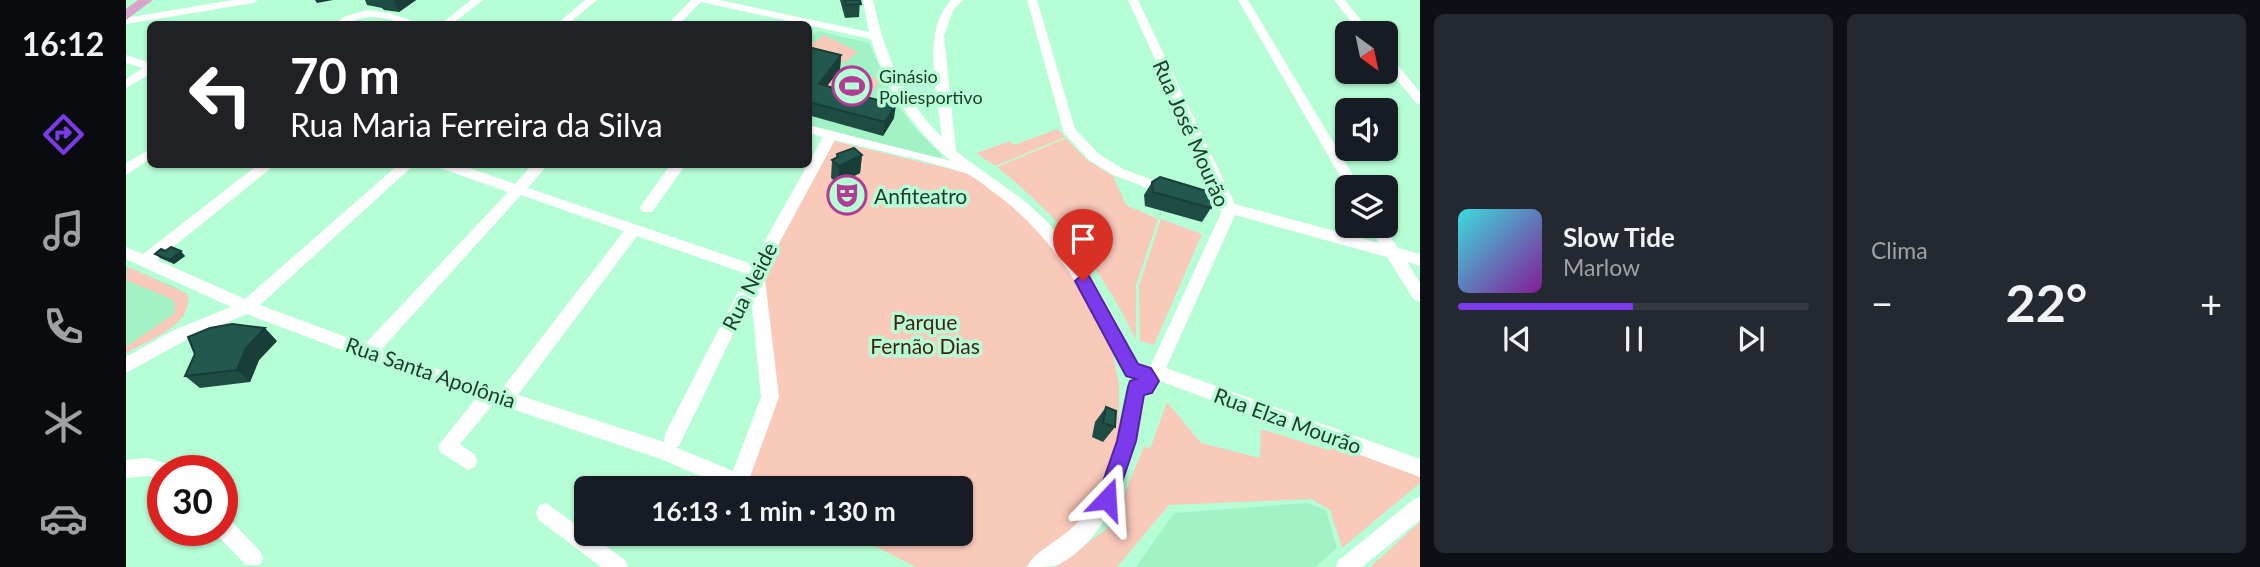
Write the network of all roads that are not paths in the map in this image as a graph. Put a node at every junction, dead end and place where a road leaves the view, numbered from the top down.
1 (146, 0) edge
2 (176, 0) edge
3 (253, 0) edge
4 (478, 0) edge
5 (592, 0) edge
6 (696, 0) edge
7 (705, 0) edge
8 (868, 0) edge
9 (958, 0) edge
10 (1032, 0) edge
11 (1133, 0) edge
12 (1243, 0) edge
13 (1339, 0) edge
14 (159, 15) junction
15 (126, 18) edge
16 (769, 20) edge
17 (345, 21) edge
18 (403, 21) edge
19 (450, 21) edge
20 (566, 21) edge
21 (676, 21) edge
22 (1356, 21) edge
23 (813, 28) edge
24 (874, 36) junction
25 (126, 59) edge
26 (147, 67) edge
27 (147, 70) edge
28 (1398, 73) edge
29 (126, 84) edge
30 (1420, 100) edge
31 (812, 131) edge
32 (831, 135) junction
33 (950, 153) junction
34 (147, 155) edge
35 (263, 168) edge
36 (403, 168) edge
37 (454, 168) edge
38 (538, 168) edge
39 (676, 168) edge
40 (126, 170) edge
41 (972, 170) junction
42 (1346, 175) edge
43 (522, 191) junction
44 (647, 208) dead end
45 (1230, 209) junction
46 (634, 229) junction
47 (1383, 238) edge
48 (1391, 252) junction
49 (133, 259) edge
50 (1420, 260) edge
51 (756, 271) junction
52 (1420, 296) edge
53 (247, 307) junction
54 (369, 352) junction
55 (126, 366) edge
56 (1143, 376) junction
57 (499, 395) junction
58 (672, 440) dead end
59 (468, 461) dead end
60 (147, 467) edge
61 (1420, 468) edge
62 (126, 469) edge
63 (1420, 507) edge
64 (546, 513) dead end
65 (238, 543) edge
66 (253, 558) dead end
67 (618, 567) edge
68 (1037, 567) edge
69 (1346, 567) edge

1 - 15 main road
2 - 14 street
3 - 14 street
4 - 19 street
5 - 20 street
6 - 21 street
7 - 16 street
8 - 24 street
9 - 33 street
10 - 45 street
11 - 45 street, Rua José Mourão
12 - 42 street
13 - 22 street
14 - 15 street
17 - 18 street
23 - 24 street
24 - 33 street
25 - 26 street
27 - 29 street
28 - 30 street
31 - 32 street
32 - 41 street
32 - 51 street, Rua Neide
33 - 41 street
34 - 40 street
35 - 49 street
36 - 53 street
37 - 43 street
38 - 43 street
39 - 44 street
41 - 56 street
43 - 46 street
43 - 54 street
45 - 48 street
45 - 56 street, Rua José Mourão
46 - 51 street
46 - 57 street
47 - 48 street
48 - 50 street
48 - 52 street
49 - 53 street, Rua Santa Apolônia
51 - 57 street, Rua Santa Apolônia
51 - 58 street, Rua Neide
53 - 54 street, Rua Santa Apolônia
53 - 55 street
54 - 57 street, Rua Santa Apolônia
56 - 61 street, Rua Elza Mourão
56 - 68 street, Rua José Mourão
57 - 59 street
60 - 62 street
63 - 69 street
64 - 67 street
65 - 66 street

